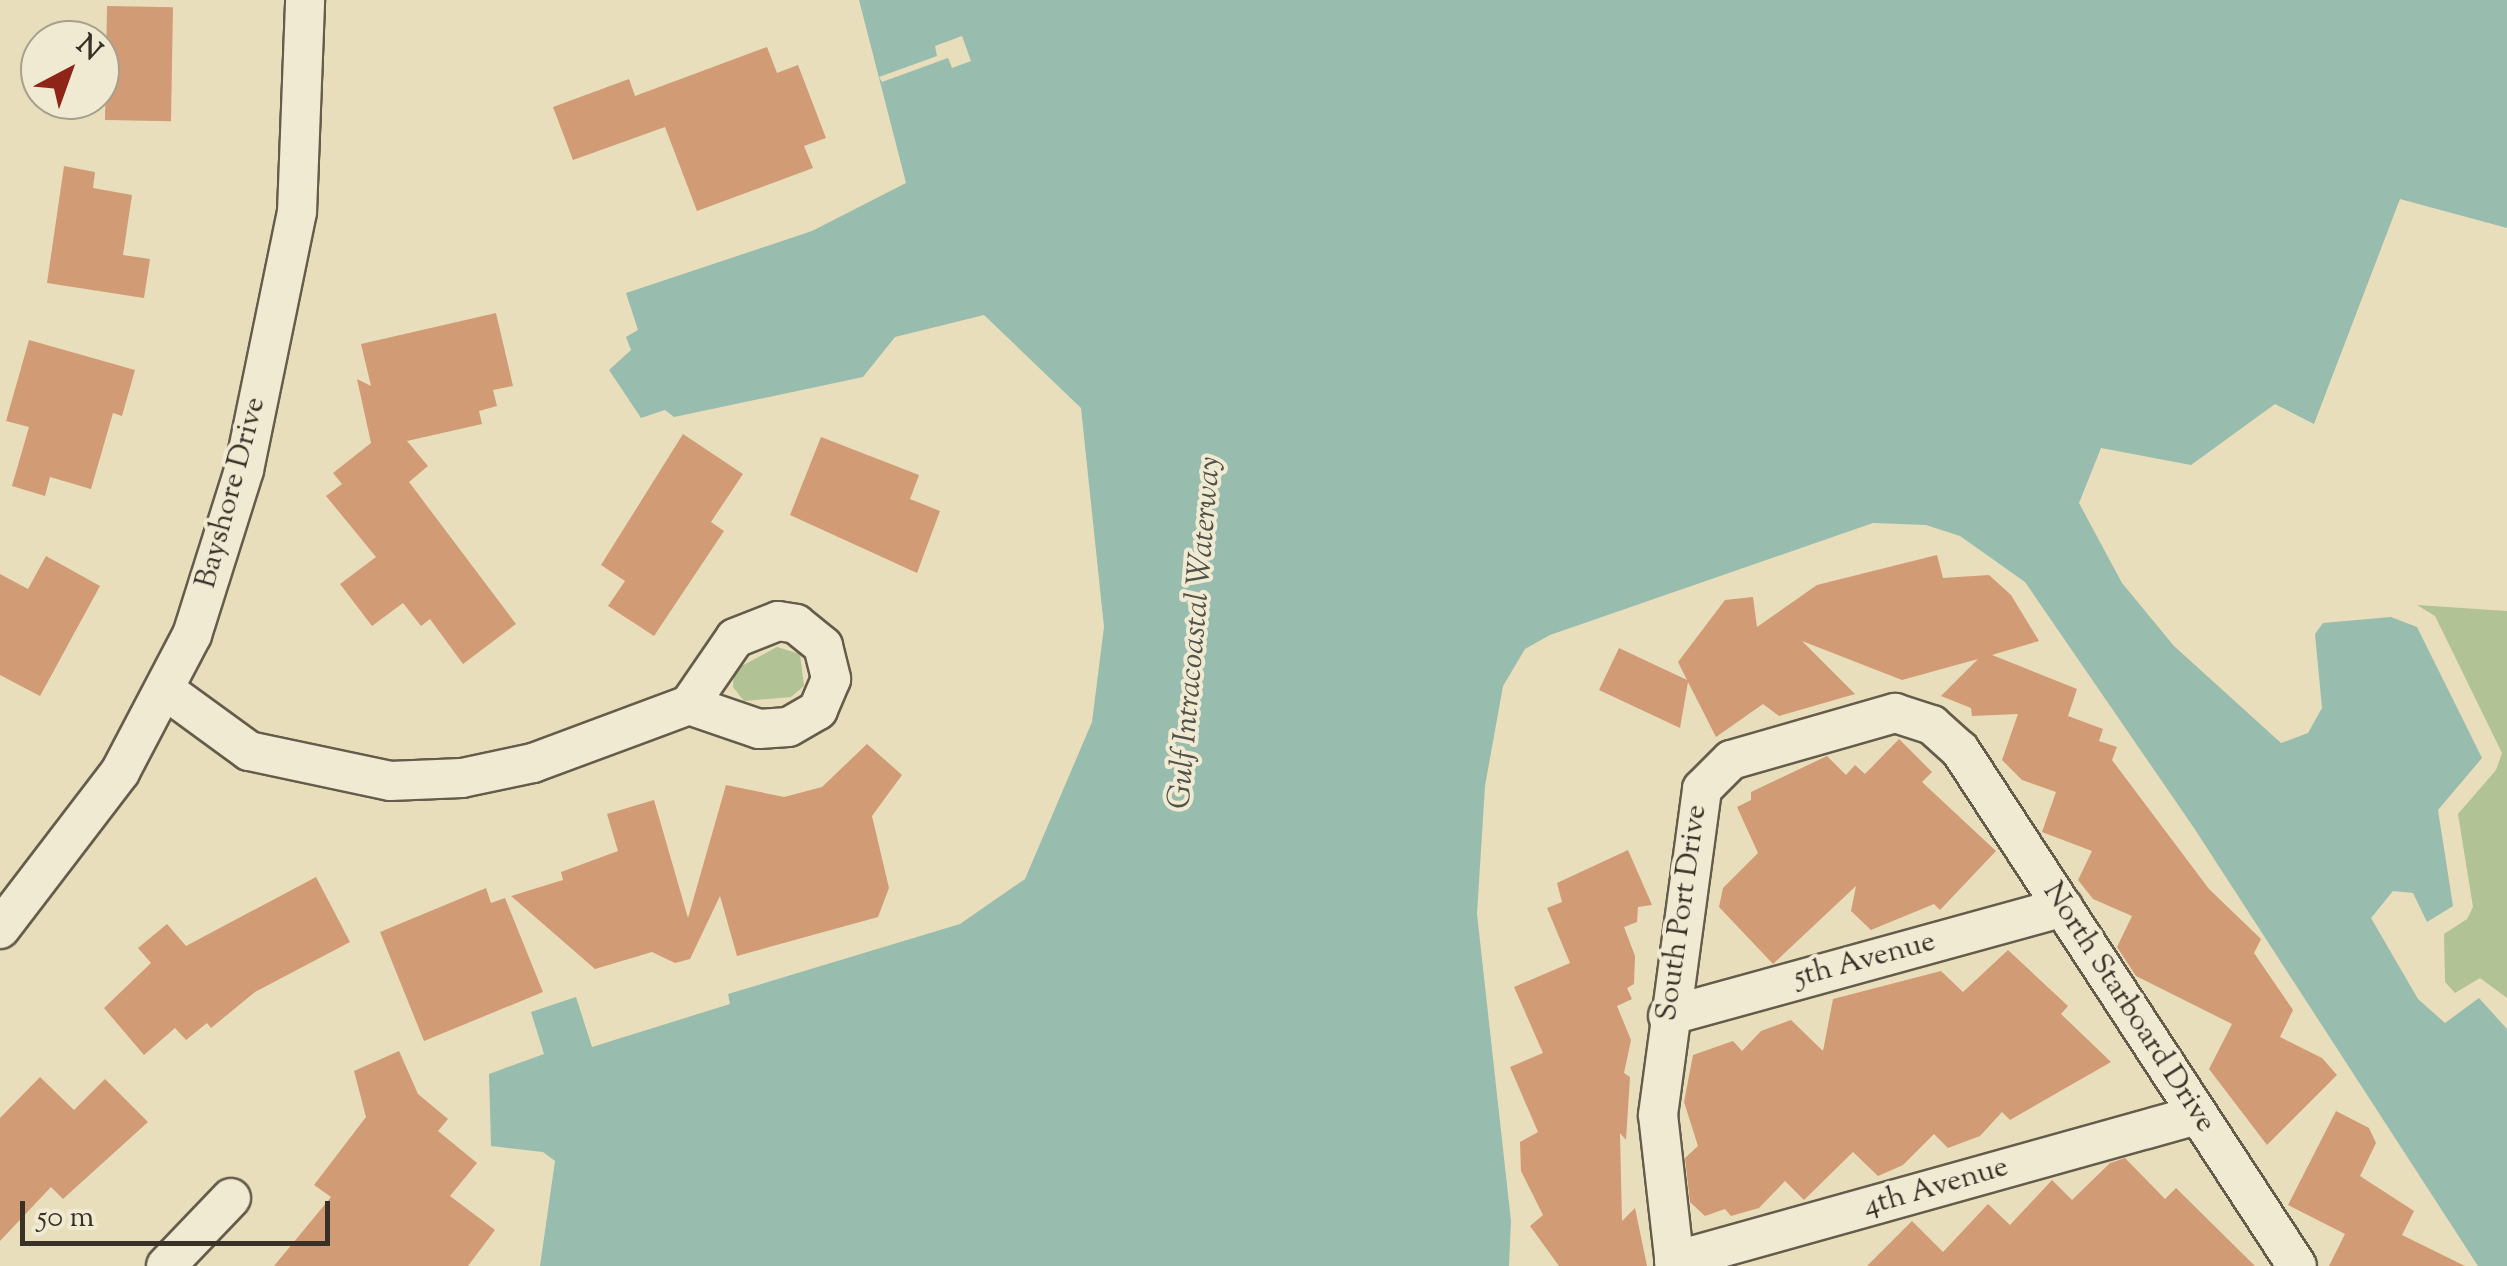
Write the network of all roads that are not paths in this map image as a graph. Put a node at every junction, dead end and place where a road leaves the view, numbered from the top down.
1 (305, 0) edge
2 (168, 692) junction
3 (688, 705) dead end
4 (1960, 750) joint
5 (13, 888) edge
6 (2063, 907) junction
7 (0, 929) edge
8 (1668, 1016) junction
9 (2197, 1115) junction
10 (231, 1198) dead end
11 (1675, 1264) edge
12 (166, 1266) edge
13 (2296, 1266) edge

1 - 2 street, Bayshore Drive
2 - 3 street
2 - 5 street, Bayshore Drive
4 - 6 street, North Starboard Drive
4 - 8 street, South Port Drive
5 - 7 street, Bayshore Drive
6 - 8 street, 5th Avenue
6 - 9 street, North Starboard Drive
8 - 11 street, South Port Drive
9 - 11 street, 4th Avenue
9 - 13 street, North Starboard Drive
10 - 12 street

